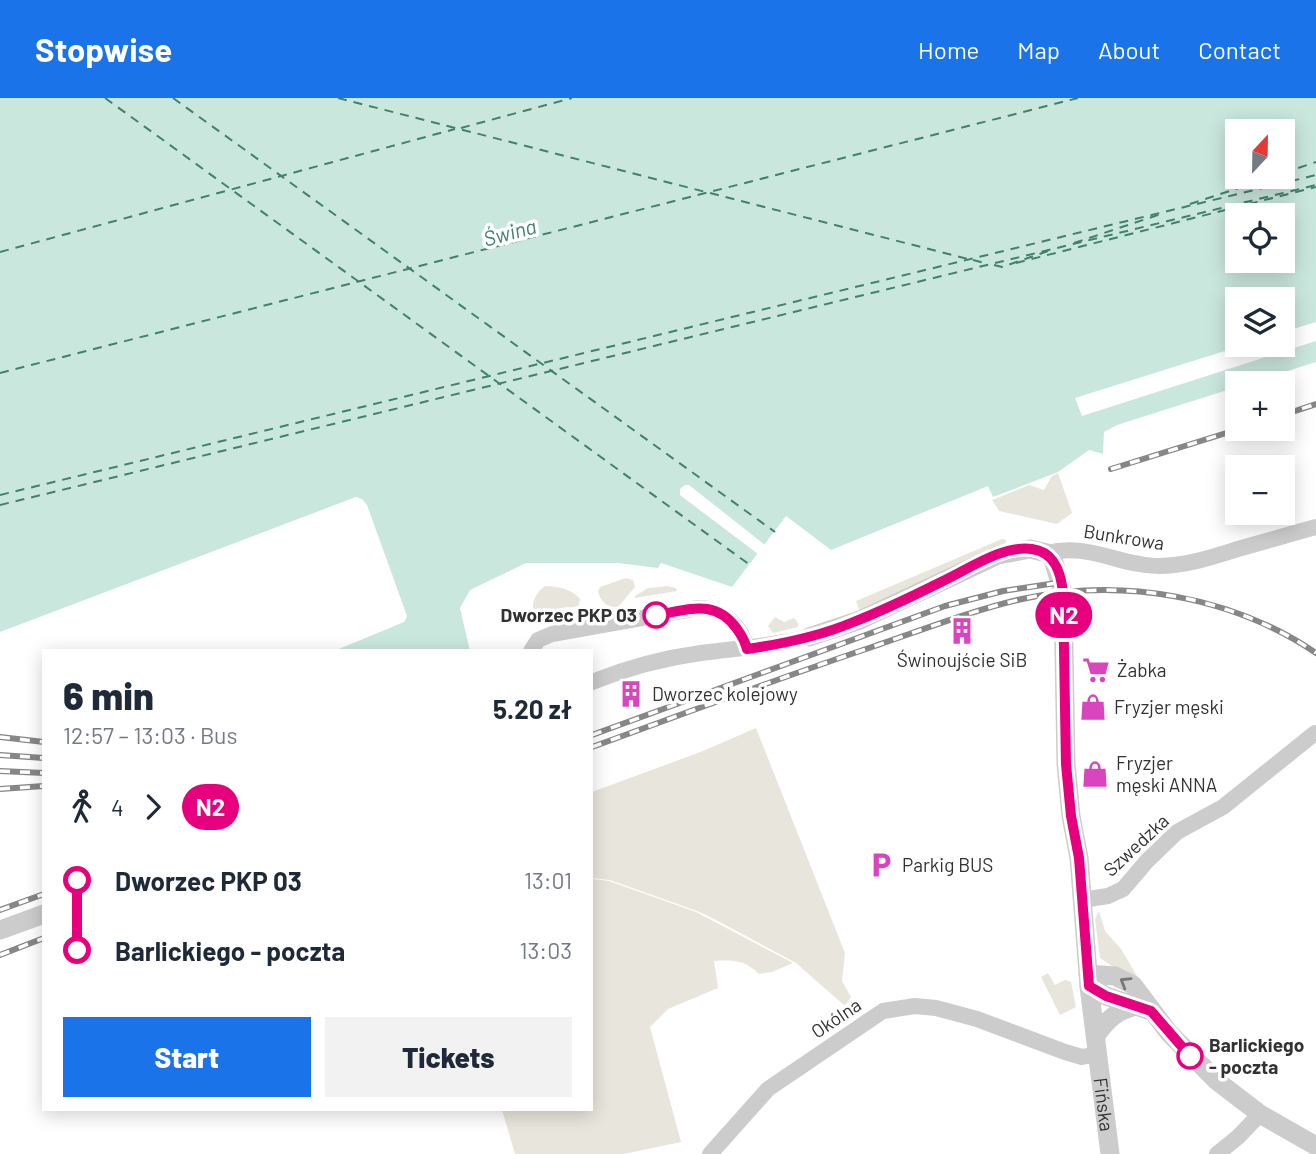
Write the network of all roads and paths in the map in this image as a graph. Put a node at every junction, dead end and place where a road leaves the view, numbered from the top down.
1 (1316, 527) edge
2 (1047, 554) junction
3 (809, 637) joint
4 (532, 649) edge
5 (747, 649) junction
6 (593, 682) edge
7 (1315, 733) edge
8 (1082, 900) junction
9 (42, 915) edge
10 (0, 930) edge
11 (1089, 980) junction
12 (1144, 1009) junction
13 (1097, 1044) junction
14 (1260, 1114) junction
15 (1316, 1146) edge
16 (710, 1154) edge
17 (1110, 1154) edge
18 (1217, 1154) edge

1 - 2 street, Bunkrowa
2 - 3 street
2 - 8 street, Fińska
3 - 5 street
4 - 5 street
5 - 6 street
7 - 8 street, Szwedzka
8 - 11 street, Fińska
9 - 10 street
11 - 12 street
11 - 13 street, Fińska
12 - 13 street
12 - 14 street
13 - 16 street, Okólna
13 - 17 street, Fińska
14 - 15 street
14 - 18 street

